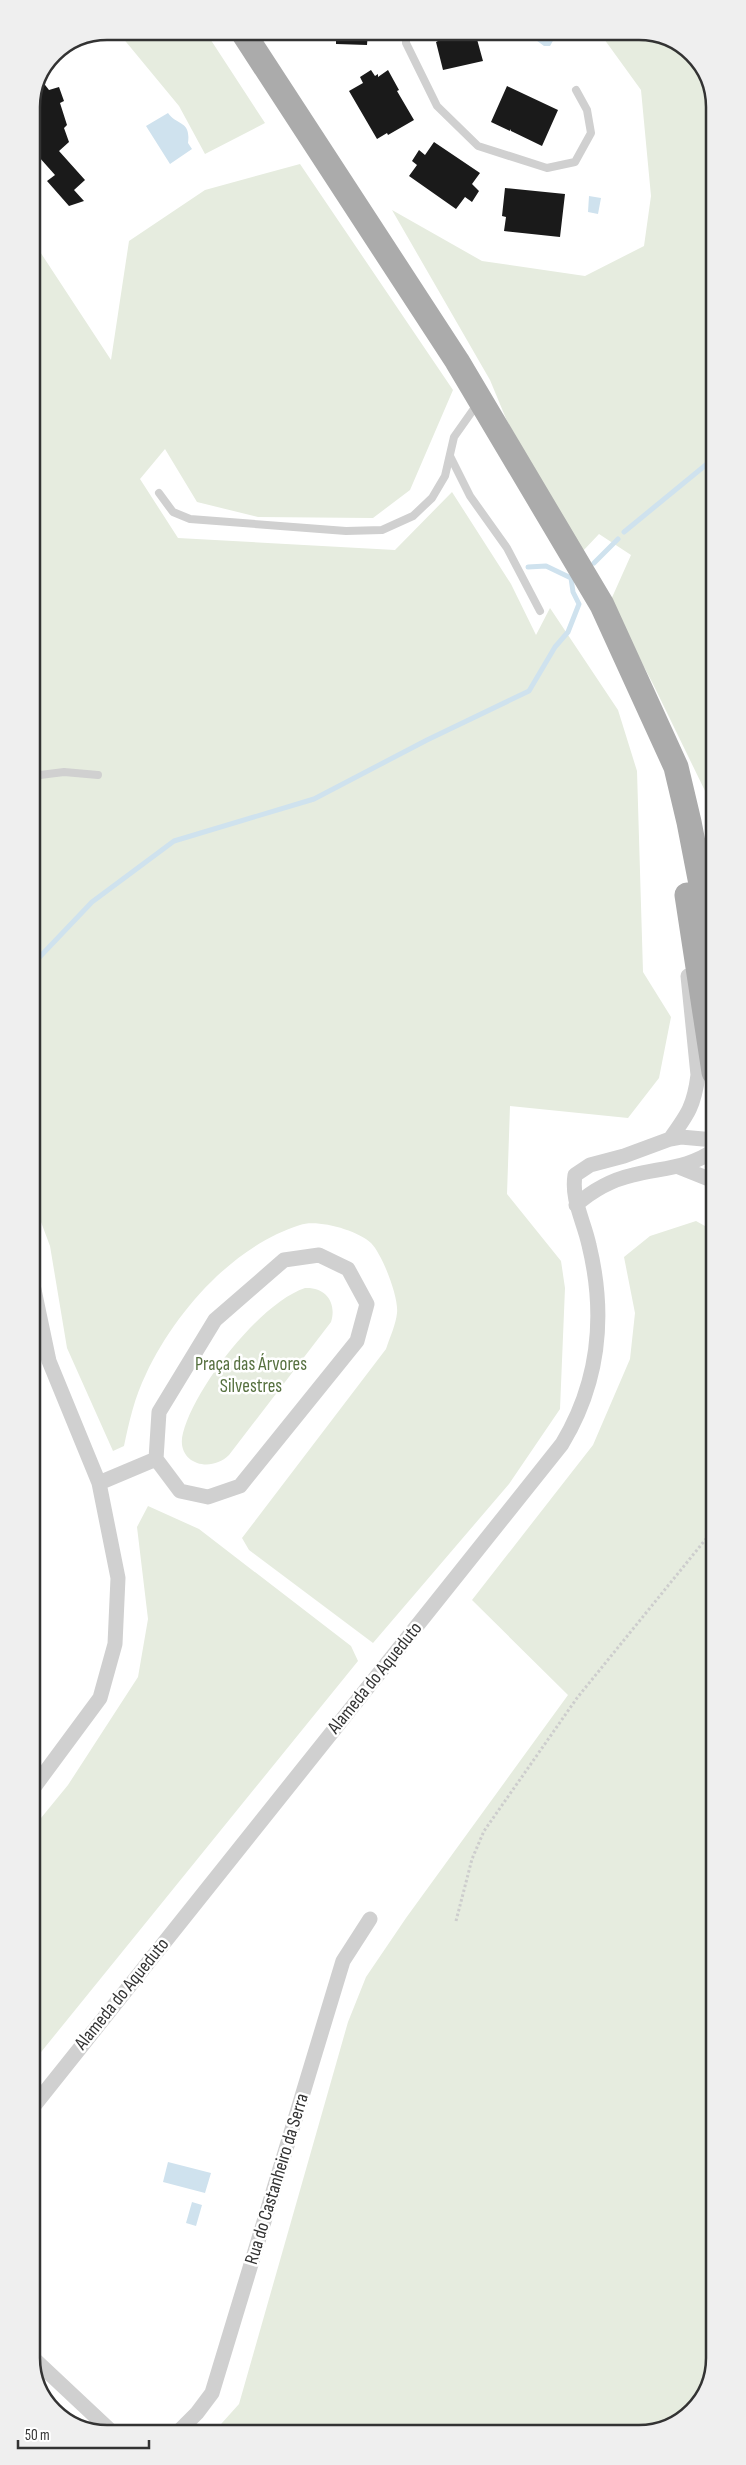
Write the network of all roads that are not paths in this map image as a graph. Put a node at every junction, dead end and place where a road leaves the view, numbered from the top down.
1 (248, 40) edge
2 (406, 40) edge
3 (576, 90) dead end
4 (480, 399) junction
5 (450, 456) junction
6 (159, 493) dead end
7 (540, 611) dead end
8 (657, 721) junction
9 (40, 775) edge
10 (98, 776) dead end
11 (706, 910) edge
12 (690, 915) junction
13 (706, 1020) edge
14 (670, 1139) junction
15 (706, 1139) edge
16 (706, 1154) edge
17 (679, 1167) junction
18 (706, 1178) edge
19 (576, 1205) junction
20 (40, 1318) edge
21 (156, 1460) junction
22 (99, 1483) junction
23 (40, 1779) edge
24 (370, 1919) dead end
25 (40, 2098) edge
26 (41, 2365) edge
27 (104, 2425) edge
28 (186, 2425) edge

1 - 4 main road
2 - 3 lane
4 - 5 lane
4 - 8 main road
5 - 6 lane
5 - 7 lane
8 - 11 main road
8 - 12 main road
9 - 10 lane
12 - 13 main road
12 - 14 street
14 - 15 street, Alameda do Aqueduto
14 - 19 street, Alameda do Aqueduto
16 - 17 street
17 - 18 street
17 - 19 street
19 - 25 street, Alameda do Aqueduto
20 - 22 street
21 - 21 street
21 - 22 street
22 - 23 street
24 - 28 street, Rua do Castanheiro da Serra
26 - 27 street

